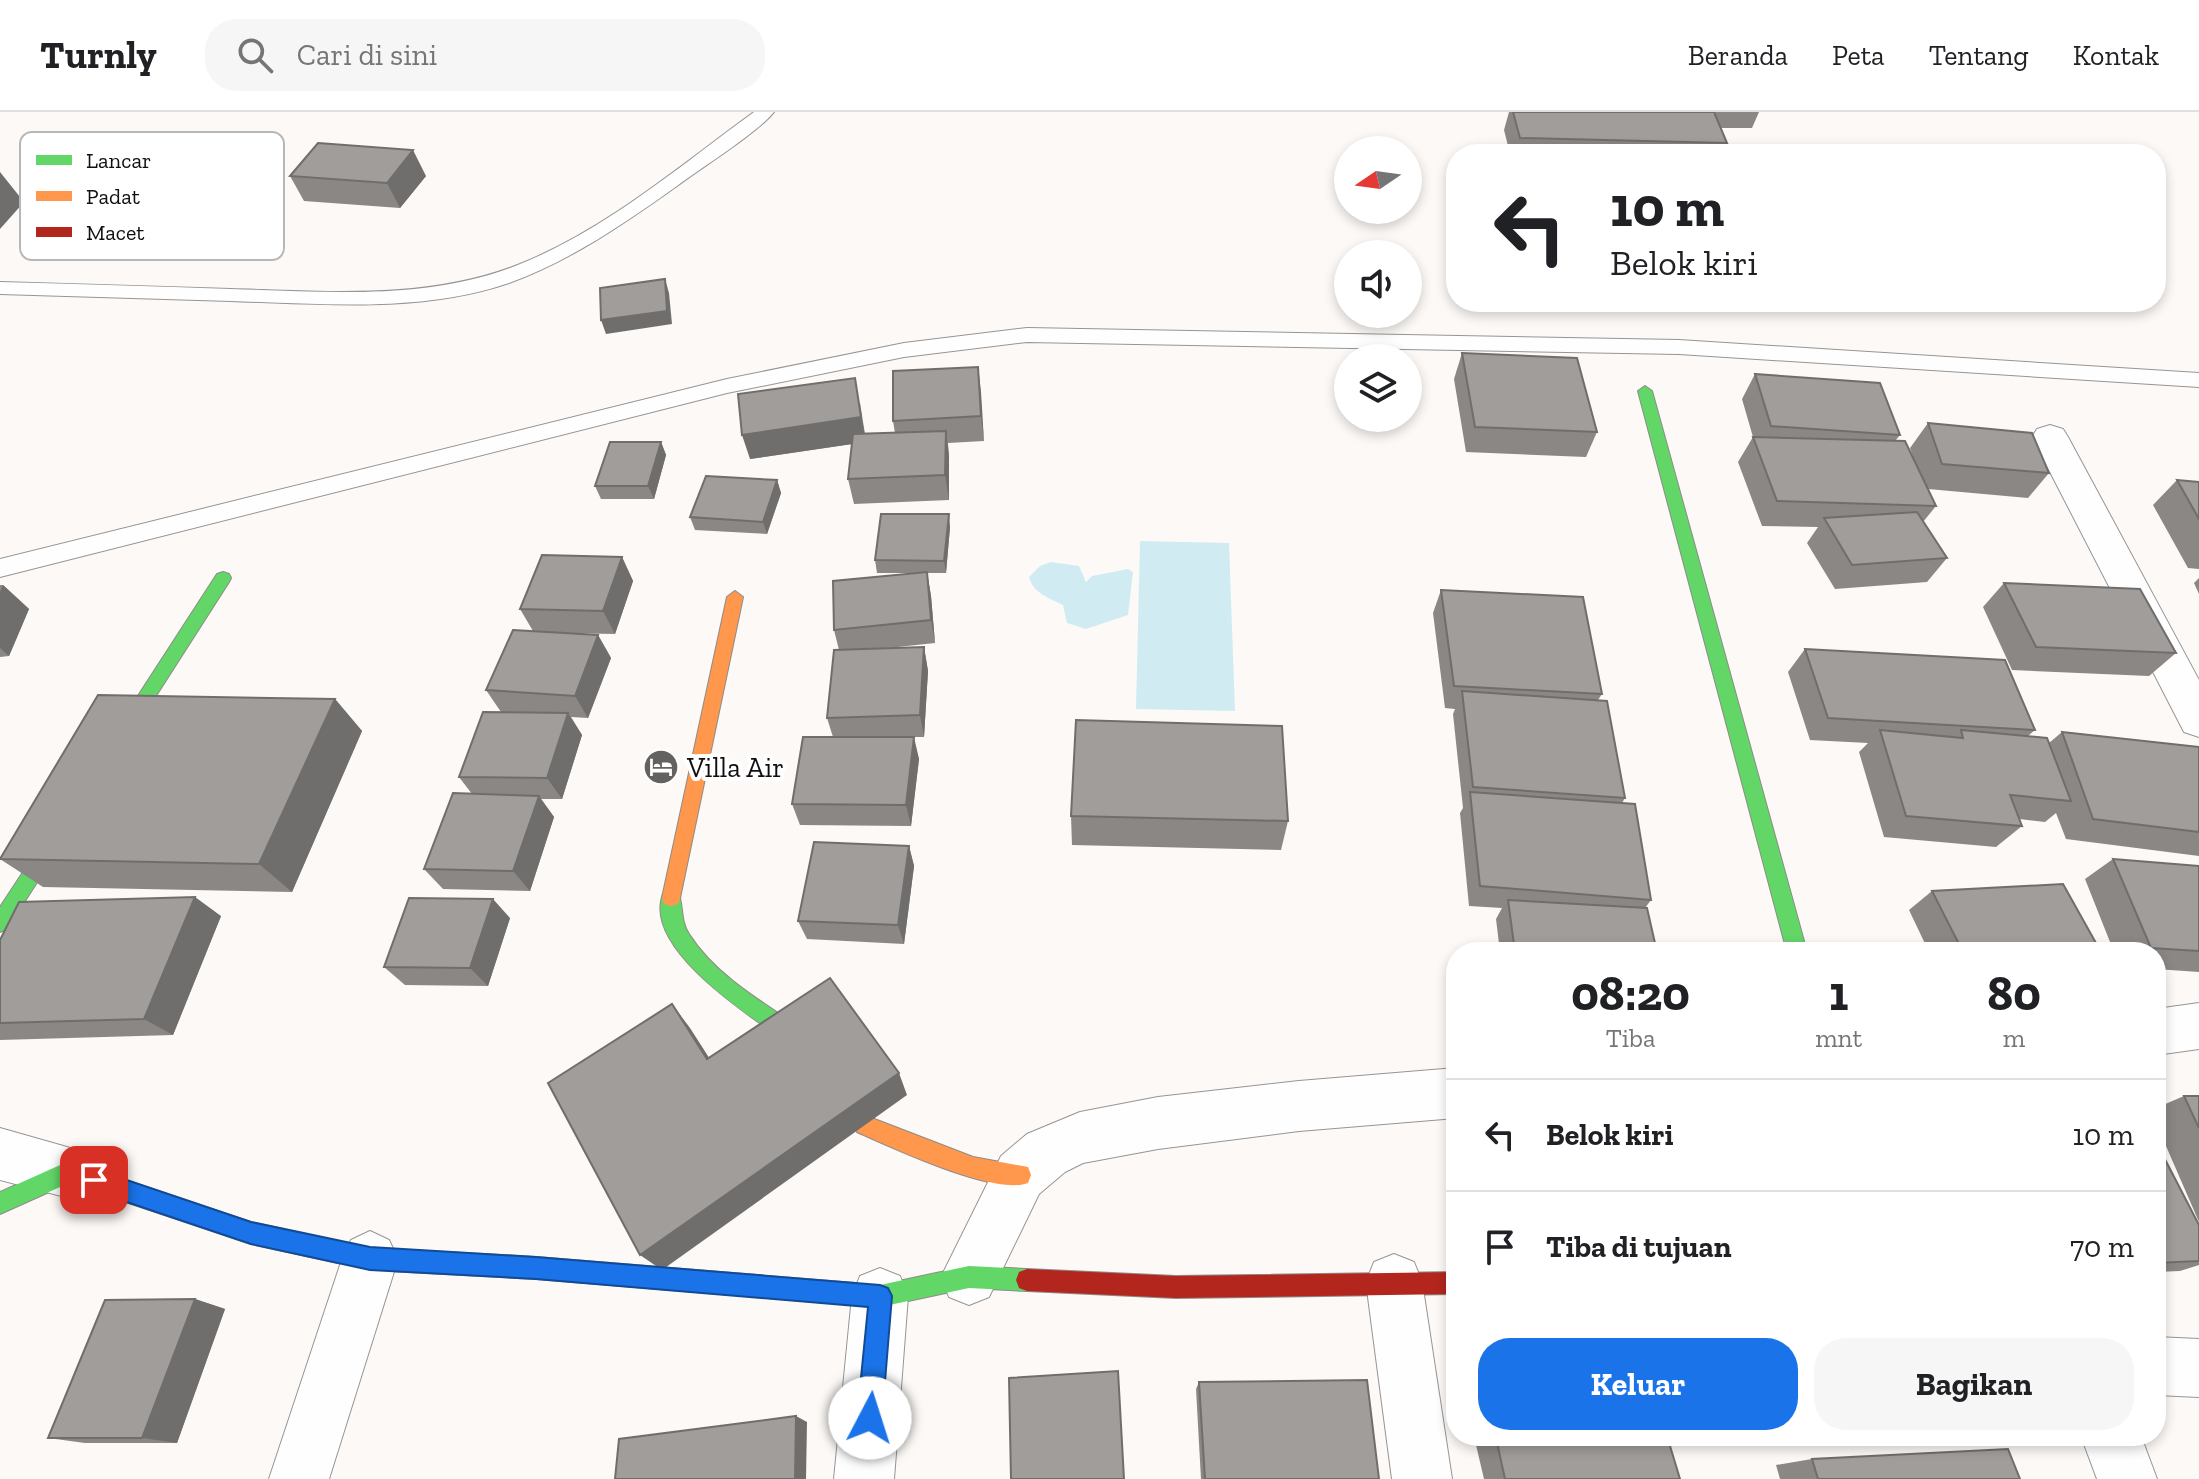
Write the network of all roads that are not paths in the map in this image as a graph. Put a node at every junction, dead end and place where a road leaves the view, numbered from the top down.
1 (765, 112) edge
2 (0, 288) edge
3 (2199, 380) edge
4 (1645, 391) dead end
5 (2050, 437) dead end
6 (0, 568) edge
7 (223, 578) dead end
8 (735, 597) dead end
9 (2199, 720) edge
10 (103, 764) edge
11 (68, 817) edge
12 (0, 923) edge
13 (1794, 942) edge
14 (2199, 1026) edge
15 (2166, 1031) edge
16 (794, 1035) edge
17 (1446, 1094) edge
18 (864, 1125) edge
19 (0, 1154) edge
20 (69, 1172) junction
21 (1020, 1175) junction
22 (0, 1203) edge
23 (370, 1259) junction
24 (969, 1277) junction
25 (1394, 1282) junction
26 (1446, 1283) edge
27 (880, 1296) junction
28 (2166, 1366) edge
29 (2199, 1368) edge
30 (2115, 1446) edge
31 (299, 1479) edge
32 (864, 1479) edge
33 (1422, 1479) edge
34 (2127, 1479) edge

1 - 2 lane
3 - 6 lane
4 - 13 street
5 - 9 street
7 - 10 street
8 - 16 street
11 - 12 street
14 - 15 street
17 - 21 street
18 - 21 street
19 - 20 street
20 - 22 street
20 - 23 street
21 - 24 street
23 - 27 street
23 - 31 street
24 - 25 street
24 - 27 street
25 - 26 street
25 - 33 street
27 - 32 street
28 - 29 street
30 - 34 street

